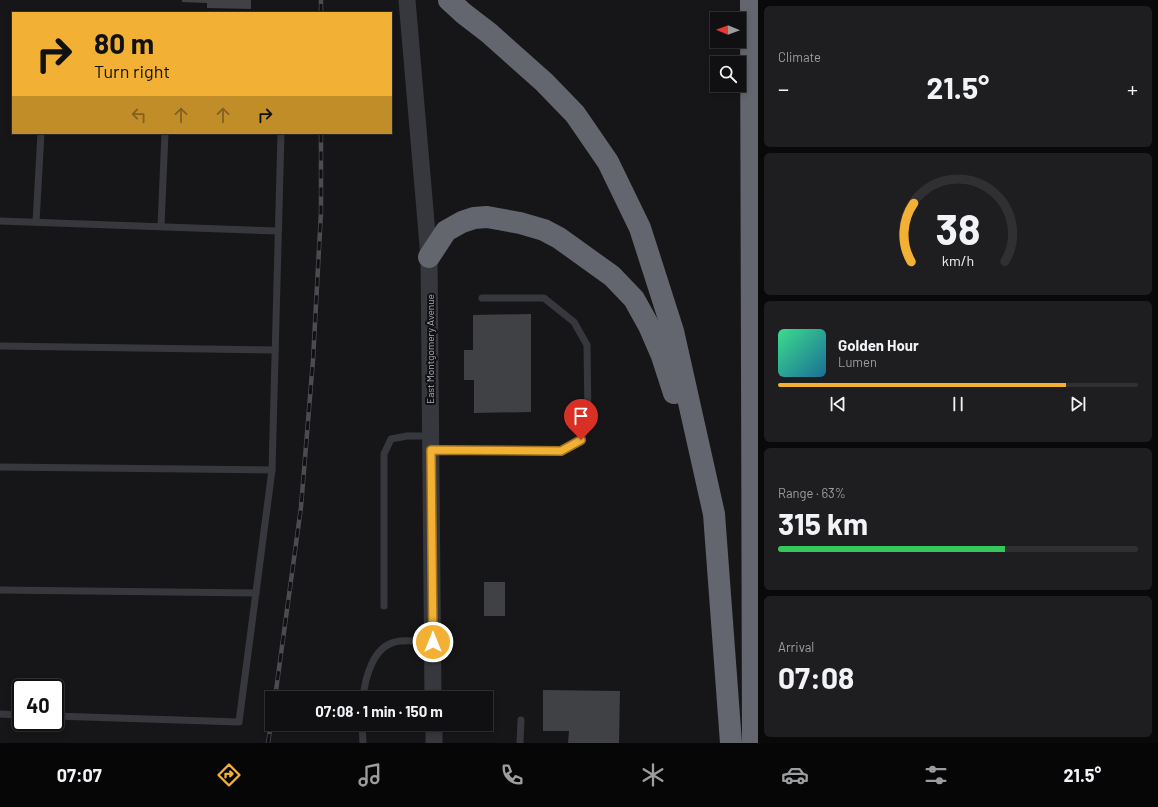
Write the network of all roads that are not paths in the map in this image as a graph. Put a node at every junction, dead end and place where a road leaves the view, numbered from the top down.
1 (407, 0) edge
2 (449, 0) edge
3 (751, 0) edge
4 (41, 134) edge
5 (165, 134) edge
6 (281, 134) edge
7 (0, 221) edge
8 (36, 222) junction
9 (161, 226) junction
10 (278, 231) junction
11 (429, 257) junction
12 (482, 298) dead end
13 (0, 346) edge
14 (275, 350) junction
15 (431, 443) junction
16 (0, 467) edge
17 (272, 470) junction
18 (714, 514) junction
19 (0, 590) edge
20 (256, 593) junction
21 (384, 606) dead end
22 (433, 642) junction
23 (364, 691) edge
24 (433, 691) edge
25 (0, 714) edge
26 (12, 715) edge
27 (64, 716) edge
28 (521, 720) dead end
29 (362, 731) edge
30 (434, 731) edge
31 (363, 743) edge
32 (434, 743) edge
33 (520, 743) edge
34 (730, 743) edge
35 (753, 743) edge

1 - 11 street, East Montgomery Avenue
2 - 18 highway
3 - 35 highway
4 - 8 lane
5 - 9 lane
6 - 10 lane
7 - 8 lane
8 - 9 lane
9 - 10 lane
10 - 14 lane
11 - 15 street, East Montgomery Avenue
11 - 18 highway
12 - 15 lane
13 - 14 lane
14 - 17 lane
15 - 21 lane
15 - 22 street, East Montgomery Avenue
16 - 17 lane
17 - 20 lane
18 - 34 highway
19 - 20 lane
20 - 27 lane
22 - 23 lane
22 - 24 street, East Montgomery Avenue
25 - 26 lane
28 - 33 lane
29 - 31 lane
30 - 32 street

